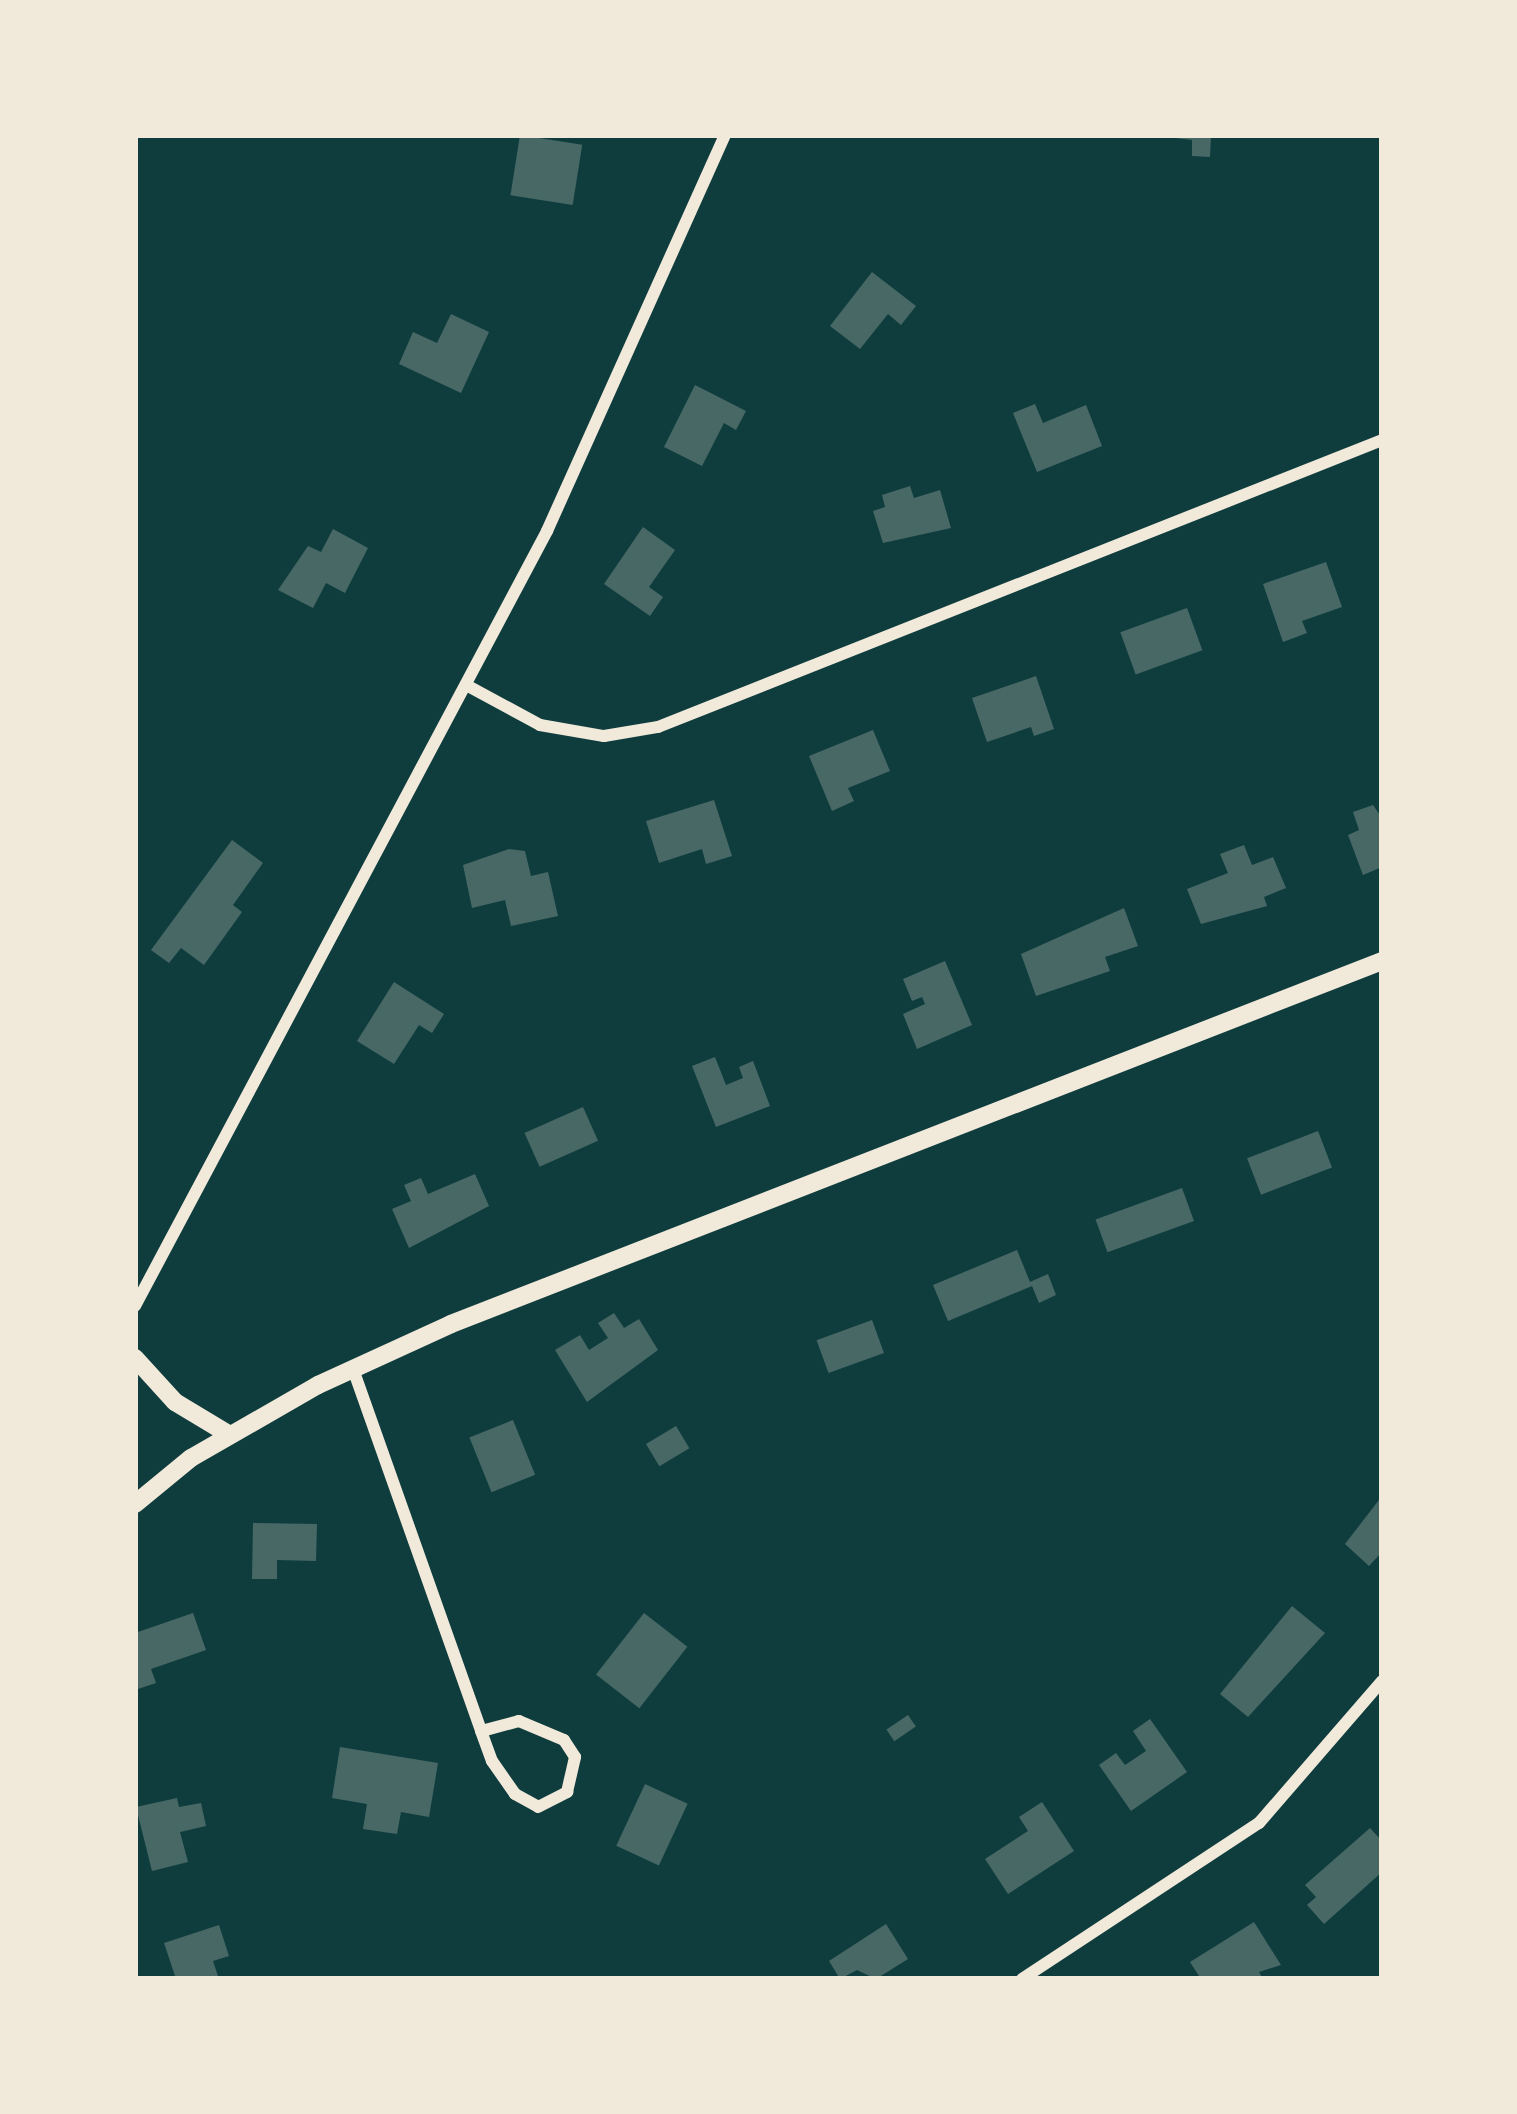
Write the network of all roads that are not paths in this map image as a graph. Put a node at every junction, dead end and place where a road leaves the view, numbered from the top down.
1 (725, 135) edge
2 (1382, 440) edge
3 (468, 686) junction
4 (1382, 961) edge
5 (135, 1306) edge
6 (135, 1358) edge
7 (353, 1369) junction
8 (230, 1436) junction
9 (135, 1504) edge
10 (1382, 1681) edge
11 (482, 1732) junction
12 (1022, 1979) edge

1 - 3 street
2 - 3 street
3 - 5 street
4 - 7 street
6 - 8 street
7 - 8 street
7 - 11 street
8 - 9 street
10 - 12 street
11 - 11 street

